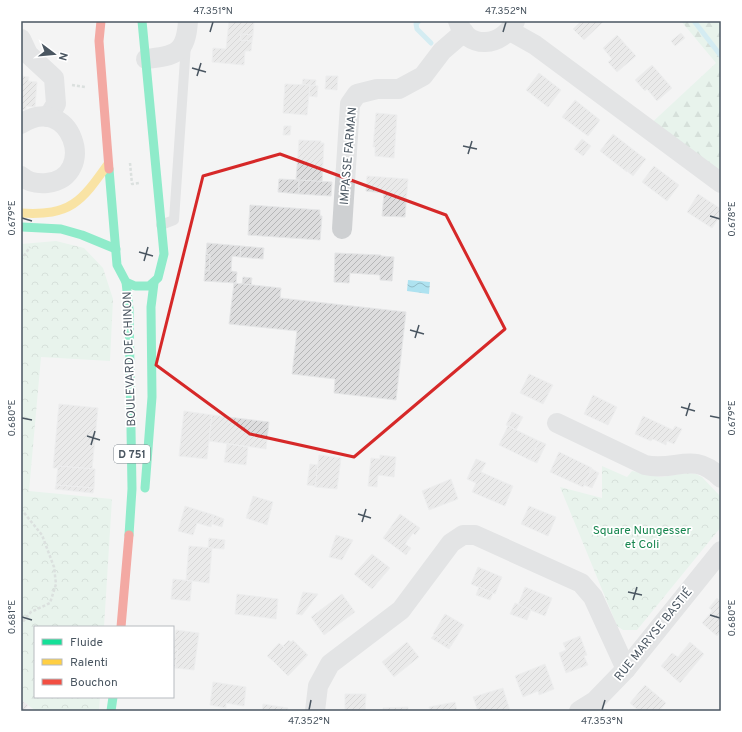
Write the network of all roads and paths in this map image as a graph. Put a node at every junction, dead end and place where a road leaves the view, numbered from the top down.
1 (101, 21) edge
2 (142, 21) edge
3 (461, 26) edge
4 (512, 26) edge
5 (187, 28) edge
6 (21, 39) edge
7 (146, 58) junction
8 (48, 117) junction
9 (21, 124) edge
10 (108, 164) junction
11 (21, 176) edge
12 (721, 183) edge
13 (21, 213) edge
14 (161, 225) junction
15 (21, 226) edge
16 (342, 229) dead end
17 (116, 249) junction
18 (126, 282) junction
19 (154, 283) junction
20 (558, 423) dead end
21 (721, 478) edge
22 (144, 500) dead end
23 (21, 509) edge
24 (721, 551) edge
25 (21, 624) edge
26 (121, 626) edge
27 (626, 669) junction
28 (113, 698) edge
29 (112, 711) edge
30 (315, 711) edge
31 (579, 711) edge

1 - 10 main road
2 - 7 main road, BOULEVARD DE CHINON
3 - 4 street
3 - 16 street, IMPASSE FARMAN
4 - 12 street
5 - 7 street
5 - 14 lane
6 - 8 street
7 - 14 main road, BOULEVARD DE CHINON
8 - 9 street
8 - 11 street
10 - 13 main road
10 - 17 main road
14 - 19 main road, BOULEVARD DE CHINON
15 - 17 main road
17 - 18 main road
18 - 19 main road
18 - 26 main road, BOULEVARD DE CHINON / D 751
19 - 22 main road, BOULEVARD DE CHINON / D 751
20 - 21 street
23 - 25 path
24 - 27 street, RUE MARYSE BASTIÉ
27 - 30 street
27 - 31 street, RUE MARYSE BASTIÉ
28 - 29 main road

